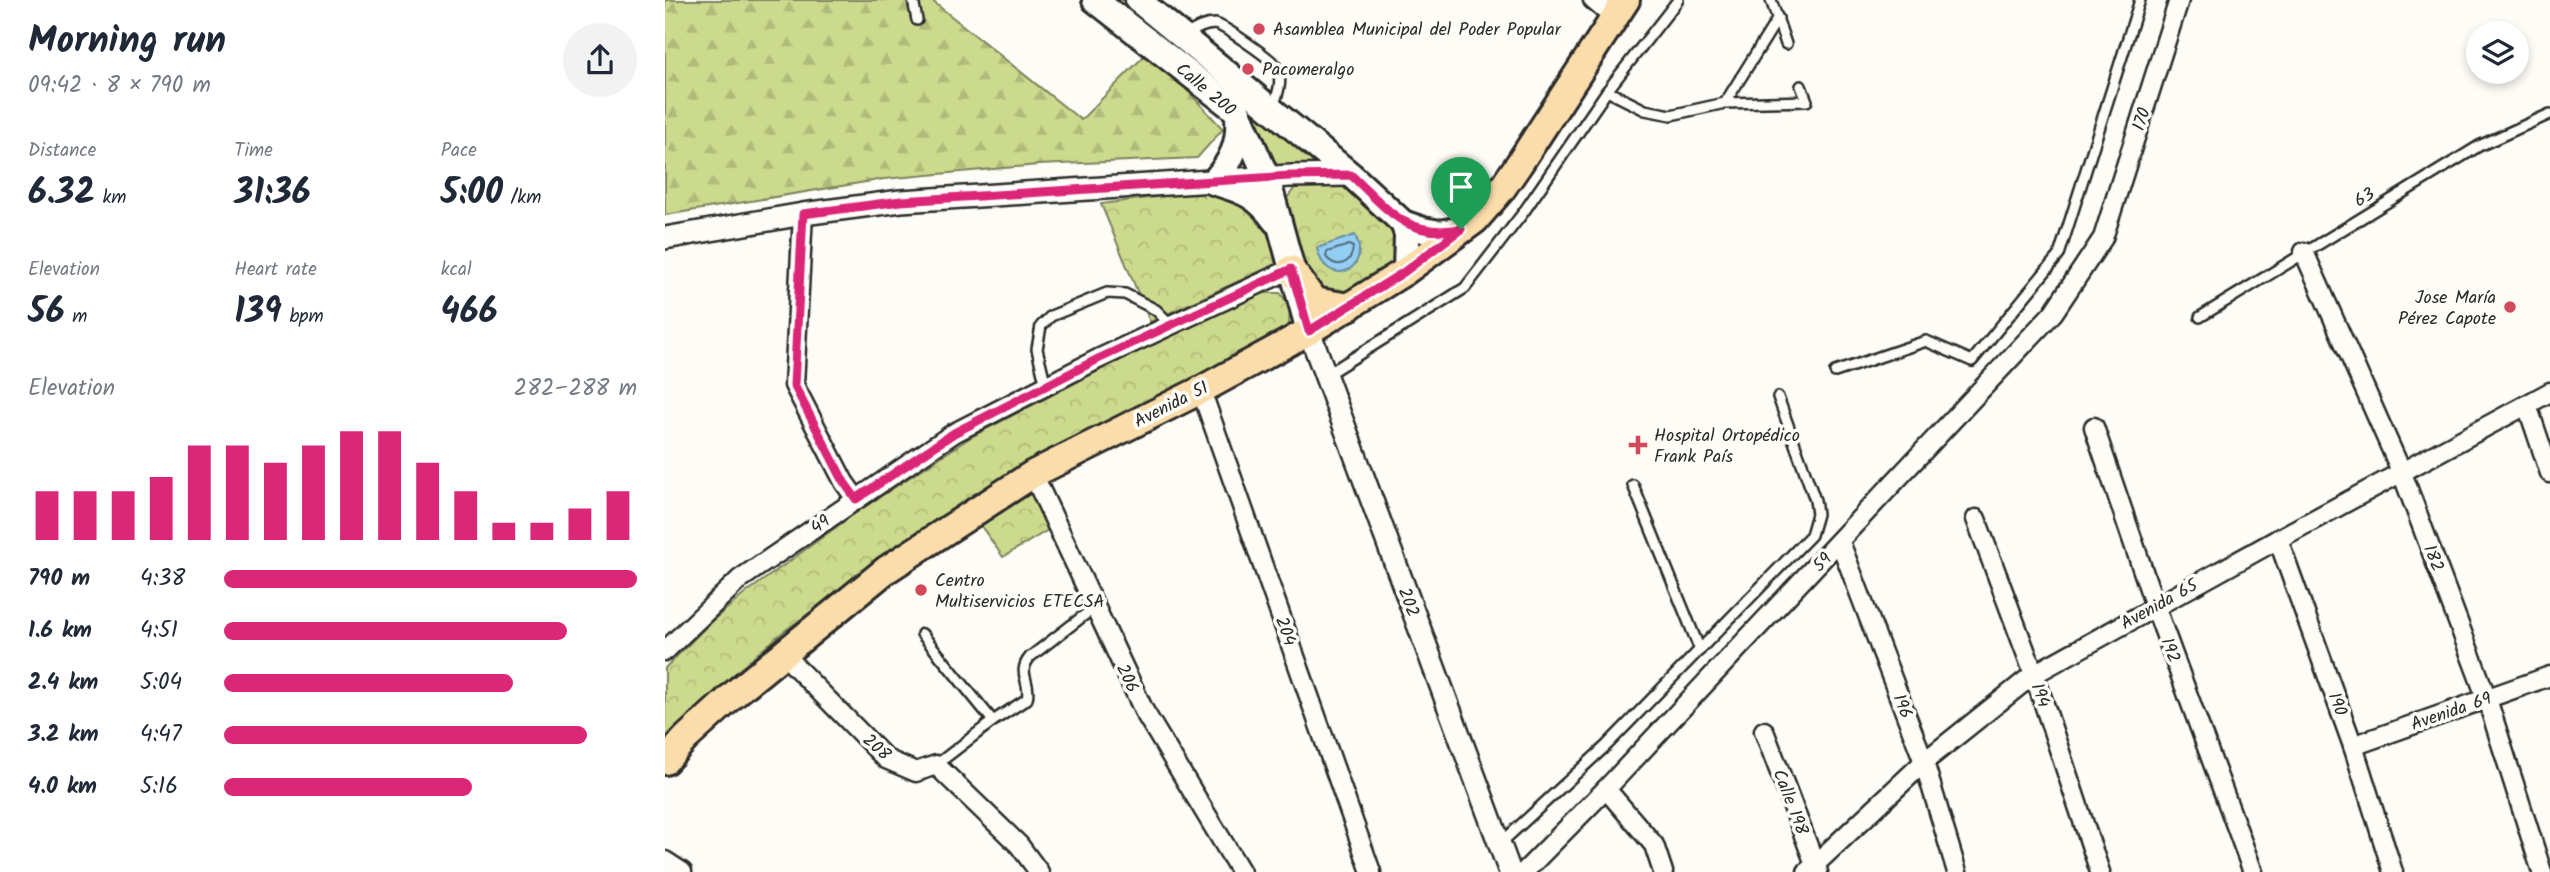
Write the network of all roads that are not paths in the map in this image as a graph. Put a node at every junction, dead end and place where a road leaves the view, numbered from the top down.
1 (913, 0) edge
2 (1095, 0) edge
3 (1138, 0) edge
4 (1593, 0) edge
5 (1678, 0) edge
6 (1771, 0) edge
7 (2140, 0) edge
8 (2179, 0) edge
9 (1620, 9) edge
10 (1778, 18) junction
11 (917, 20) dead end
12 (1184, 37) junction
13 (1786, 44) dead end
14 (1801, 86) dead end
15 (1607, 91) junction
16 (1725, 103) junction
17 (1272, 110) junction
18 (1238, 112) junction
19 (2550, 114) edge
20 (1351, 175) junction
21 (1267, 178) junction
22 (1213, 181) junction
23 (803, 214) junction
24 (1403, 223) junction
25 (1279, 228) junction
26 (1461, 229) junction
27 (665, 238) edge
28 (2103, 238) joint
29 (2304, 252) junction
30 (1291, 269) junction
31 (1406, 271) junction
32 (1349, 307) junction
33 (2200, 317) dead end
34 (1171, 325) junction
35 (1309, 331) junction
36 (1835, 372) dead end
37 (1325, 375) junction
38 (1046, 386) junction
39 (1201, 390) junction
40 (2550, 392) edge
41 (1778, 397) dead end
42 (2527, 405) junction
43 (2094, 427) dead end
44 (2402, 473) junction
45 (2550, 473) edge
46 (1033, 474) junction
47 (1633, 485) dead end
48 (856, 499) junction
49 (1976, 519) dead end
50 (2278, 538) junction
51 (1840, 542) junction
52 (2155, 606) junction
53 (1095, 607) junction
54 (922, 634) dead end
55 (1700, 650) junction
56 (665, 651) edge
57 (782, 653) junction
58 (2033, 674) junction
59 (2550, 676) edge
60 (2487, 699) junction
61 (993, 721) junction
62 (1764, 732) dead end
63 (2353, 746) junction
64 (665, 761) edge
65 (1924, 762) junction
66 (936, 765) junction
67 (1606, 789) junction
68 (1500, 844) junction
69 (665, 861) edge
70 (1813, 870) edge
71 (682, 872) edge
72 (1039, 872) edge
73 (1241, 872) edge
74 (1371, 872) edge
75 (1510, 872) edge
76 (1524, 872) edge
77 (1663, 872) edge
78 (1957, 872) edge
79 (2101, 872) edge
80 (2253, 872) edge
81 (2393, 872) edge
82 (2542, 872) edge

1 - 11 lane
2 - 18 main road, Calle 200
3 - 12 main road, Calle 200
4 - 9 street
5 - 15 lane
6 - 10 lane
7 - 36 lane
8 - 28 street, 170
9 - 26 main road, Avenida 51
10 - 13 lane
10 - 16 lane
12 - 17 main road, Calle 200
12 - 17 lane
14 - 16 lane
15 - 16 lane
15 - 37 lane
17 - 20 main road, Calle 200
18 - 21 main road, Calle 200
18 - 22 main road
19 - 29 lane, 63
20 - 21 street
20 - 24 main road, Calle 200
21 - 22 street
21 - 25 main road, Calle 200
22 - 23 street
22 - 25 main road
23 - 27 street
23 - 48 street
24 - 26 main road, Calle 200
24 - 31 main road
25 - 30 main road, Calle 200
26 - 31 main road, Avenida 51
28 - 51 street, 59
29 - 33 lane, 63
29 - 44 street, 182
30 - 32 main road
30 - 34 street, 49
30 - 35 main road, Calle 200
31 - 32 main road, Avenida 51
32 - 35 main road, Avenida 51
34 - 38 street, 49
34 - 38 lane
35 - 37 street, 202
35 - 39 main road, Avenida 51
37 - 68 street, 202
38 - 48 street, 49
39 - 46 main road, Avenida 51
39 - 74 street, 204
40 - 42 street, Avenida 65
41 - 55 lane
42 - 44 street, Avenida 65
42 - 45 street
43 - 52 street, 192
44 - 50 street, Avenida 65
44 - 60 street, 182
46 - 53 street, 206
46 - 57 main road, Avenida 51
47 - 55 lane
48 - 56 street, 49
49 - 58 street, 194
50 - 52 street, Avenida 65
50 - 63 street, 190
51 - 65 street, 196
51 - 67 street, 59
52 - 58 street, Avenida 65
52 - 80 street, 192
53 - 61 lane
53 - 73 street, 206
54 - 61 lane
55 - 68 lane
57 - 64 main road, Avenida 51
57 - 66 street, 208
58 - 65 street, Avenida 65
58 - 79 street, 194
59 - 60 street, Avenida 69
60 - 63 street, Avenida 69
60 - 82 street, 182
61 - 66 lane
62 - 70 street, Calle 198
63 - 81 street, 190
65 - 70 street, Avenida 65
65 - 78 street, 196
66 - 72 street
67 - 76 street, 59
67 - 77 street
68 - 75 street, 202
69 - 71 street

